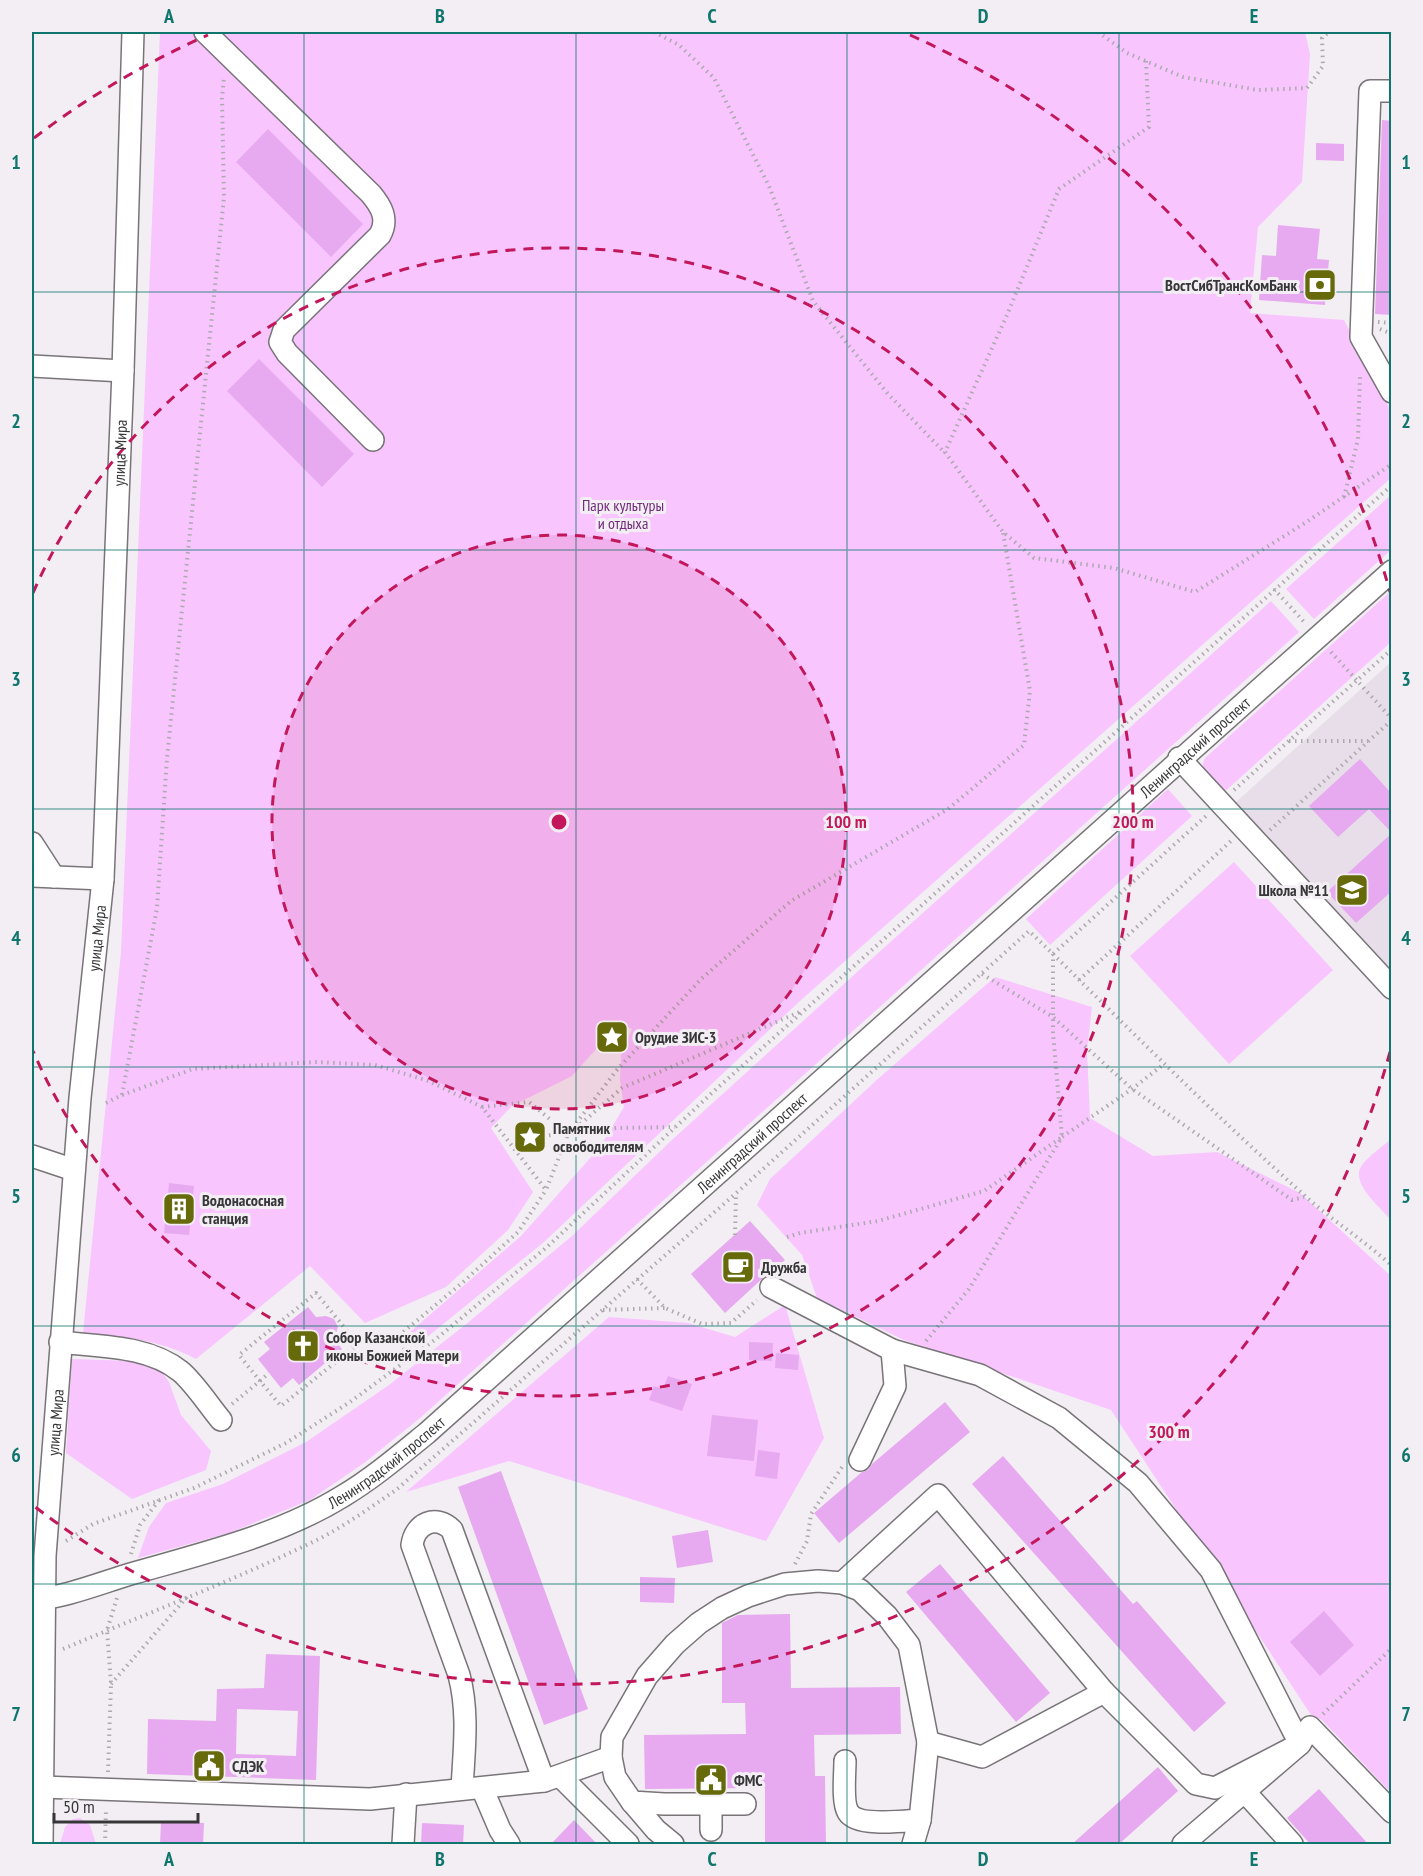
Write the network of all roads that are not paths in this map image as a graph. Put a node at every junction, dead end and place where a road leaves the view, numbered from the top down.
1 (133, 32) edge
2 (205, 32) edge
3 (1392, 91) edge
4 (32, 366) edge
5 (123, 370) junction
6 (1392, 392) edge
7 (373, 440) dead end
8 (1392, 571) edge
9 (1179, 758) junction
10 (32, 843) edge
11 (32, 876) edge
12 (54, 877) junction
13 (103, 879) junction
14 (1392, 988) edge
15 (32, 1156) edge
16 (74, 1170) junction
17 (771, 1287) road end
18 (60, 1342) junction
19 (892, 1350) junction
20 (219, 1418) road end
21 (852, 1462) road end
22 (842, 1583) junction
23 (38, 1599) edge
24 (1104, 1692) junction
25 (1305, 1736) junction
26 (928, 1742) junction
27 (611, 1757) junction
28 (844, 1761) dead end
29 (552, 1778) junction
30 (42, 1787) junction
31 (472, 1789) junction
32 (1244, 1791) junction
33 (406, 1794) junction
34 (632, 1802) junction
35 (711, 1804) junction
36 (745, 1804) dead end
37 (1392, 1812) edge
38 (711, 1830) dead end
39 (917, 1831) edge
40 (42, 1845) edge
41 (404, 1845) edge
42 (509, 1845) edge
43 (628, 1845) edge
44 (673, 1845) edge
45 (897, 1845) edge
46 (1183, 1845) edge
47 (1292, 1845) edge

1 - 5 street, улица Мира
2 - 7 street
3 - 6 street
4 - 5 street
5 - 13 street, улица Мира
8 - 9 street, Ленинградский проспект
9 - 14 street
9 - 23 street, Ленинградский проспект
10 - 12 street
11 - 12 street
12 - 13 street
13 - 16 street, улица Мира
15 - 16 street
16 - 18 street, улица Мира
17 - 19 street
18 - 20 street
18 - 23 street, улица Мира
19 - 21 street
19 - 25 street
22 - 24 street
22 - 26 street
22 - 27 street
23 - 30 street, улица Мира
24 - 25 street
24 - 26 street
25 - 32 street
25 - 37 street
26 - 39 street
27 - 29 street
27 - 34 street
28 - 39 street
29 - 31 street
29 - 31 street
29 - 43 street
30 - 33 street
30 - 40 street, улица Мира
31 - 33 street
31 - 42 street
32 - 46 street
32 - 47 street
33 - 41 street
34 - 35 street
34 - 44 street
35 - 36 street
35 - 38 street
39 - 45 street

